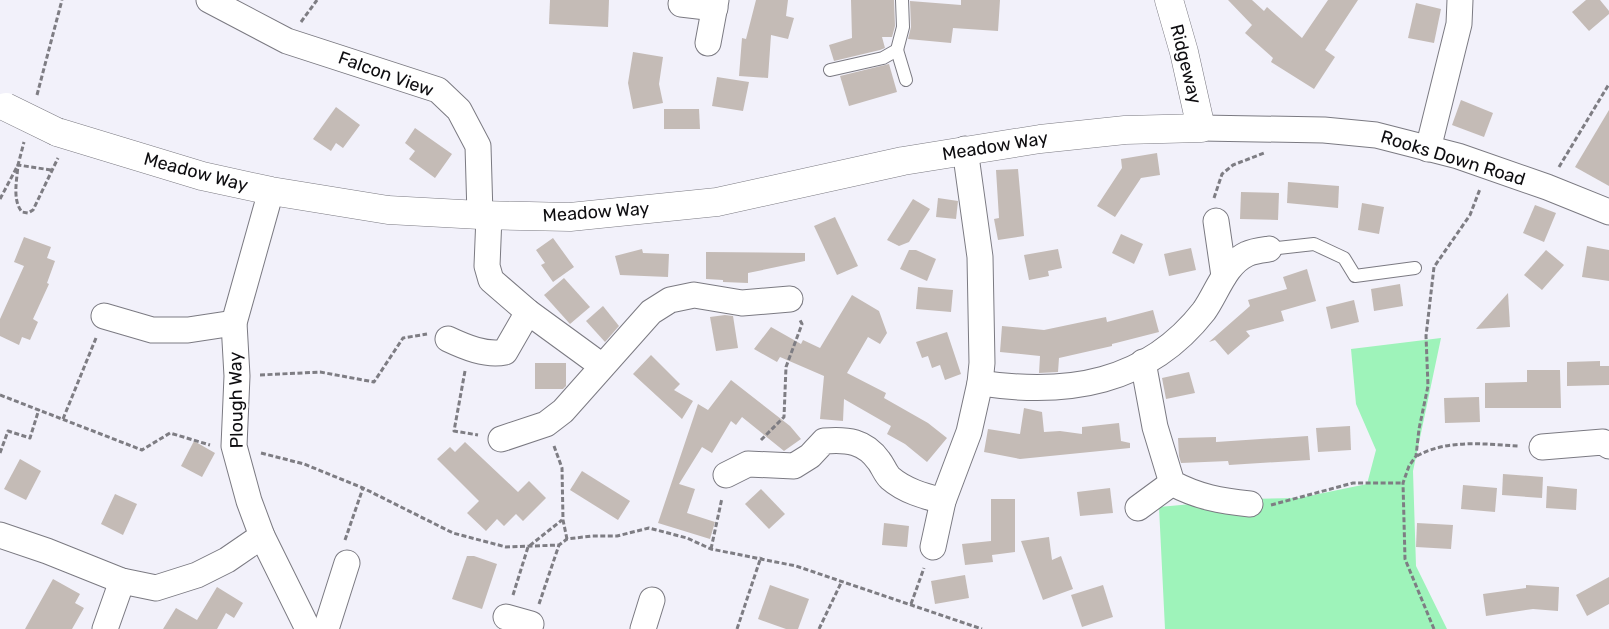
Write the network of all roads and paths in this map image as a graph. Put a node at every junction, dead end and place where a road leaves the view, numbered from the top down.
1 (210, 0) edge
2 (902, 0) edge
3 (1169, 0) edge
4 (1460, 0) edge
5 (681, 4) dead end
6 (715, 4) edge
7 (708, 42) dead end
8 (897, 50) junction
9 (830, 70) dead end
10 (906, 80) dead end
11 (1609, 84) edge
12 (3, 106) edge
13 (1201, 128) junction
14 (1282, 128) junction
15 (65, 134) junction
16 (1428, 149) junction
17 (965, 150) junction
18 (1489, 167) junction
19 (51, 170) junction
20 (1547, 187) junction
21 (271, 191) junction
22 (1609, 212) edge
23 (484, 216) junction
24 (1216, 221) joint
25 (1269, 249) joint
26 (1415, 268) dead end
27 (1224, 276) junction
28 (790, 299) joint
29 (528, 312) junction
30 (104, 316) joint
31 (234, 323) junction
32 (459, 344) junction
33 (1143, 362) junction
34 (602, 366) junction
35 (237, 376) junction
36 (980, 383) junction
37 (0, 395) edge
38 (39, 410) junction
39 (64, 419) junction
40 (546, 424) junction
41 (501, 439) joint
42 (234, 446) junction
43 (1609, 446) edge
44 (1542, 447) joint
45 (0, 454) edge
46 (1416, 456) junction
47 (748, 464) junction
48 (726, 475) joint
49 (1172, 483) junction
50 (1403, 483) junction
51 (363, 488) junction
52 (943, 502) junction
53 (1250, 504) joint
54 (1138, 508) dead end
55 (563, 520) junction
56 (0, 535) edge
57 (262, 536) junction
58 (567, 539) junction
59 (559, 545) junction
60 (528, 547) junction
61 (933, 547) joint
62 (711, 549) junction
63 (761, 557) junction
64 (347, 563) joint
65 (122, 581) junction
66 (842, 583) junction
67 (652, 600) dead end
68 (911, 604) junction
69 (518, 623) edge
70 (105, 629) edge
71 (308, 629) edge
72 (326, 629) edge
73 (643, 629) edge
74 (736, 629) edge
75 (819, 629) edge
76 (982, 629) edge
77 (1434, 629) edge

1 - 23 street, Falcon View
2 - 8 lane
3 - 13 street, Ridgeway
4 - 16 street
5 - 6 street
6 - 7 street
8 - 9 lane
8 - 10 lane
11 - 20 path
12 - 15 street, Meadow Way, bridge
13 - 14 street, Rooks Down Road
13 - 17 street, Meadow Way
14 - 16 street, Rooks Down Road
14 - 24 path
15 - 19 path
15 - 21 street, Meadow Way
16 - 18 street, Rooks Down Road
17 - 23 street, Meadow Way
17 - 36 street
18 - 20 street, Rooks Down Road
18 - 46 path
19 - 19 path
20 - 22 street, Rooks Down Road
21 - 23 street, Meadow Way
21 - 31 street, Plough Way
23 - 29 street, Falcon View
24 - 27 street
25 - 26 lane
25 - 27 street
27 - 33 street
28 - 34 street
28 - 47 path
29 - 32 street
29 - 34 street, Falcon View
30 - 31 street
30 - 39 path
31 - 35 street, Plough Way
32 - 35 path
32 - 41 path
33 - 36 street
33 - 49 street
34 - 40 street
35 - 42 street, Plough Way
36 - 52 street
37 - 38 path
38 - 39 path
38 - 45 path
39 - 42 path
40 - 41 street
40 - 55 path
42 - 51 path
42 - 57 street, Plough Way
43 - 44 street
44 - 46 path
46 - 50 path
47 - 48 street
47 - 52 street
48 - 62 path
49 - 53 street
49 - 54 street
50 - 53 path
50 - 77 path
51 - 60 path
51 - 64 path
52 - 61 street
55 - 58 path
55 - 60 path
56 - 65 street
57 - 65 street
57 - 71 street, Plough Way
58 - 59 path
58 - 62 path
59 - 60 path
59 - 69 path
60 - 69 path
61 - 68 path
62 - 63 path
63 - 66 path
63 - 74 path
64 - 72 street
65 - 70 street
66 - 68 path
66 - 75 path
67 - 73 street
68 - 76 path

